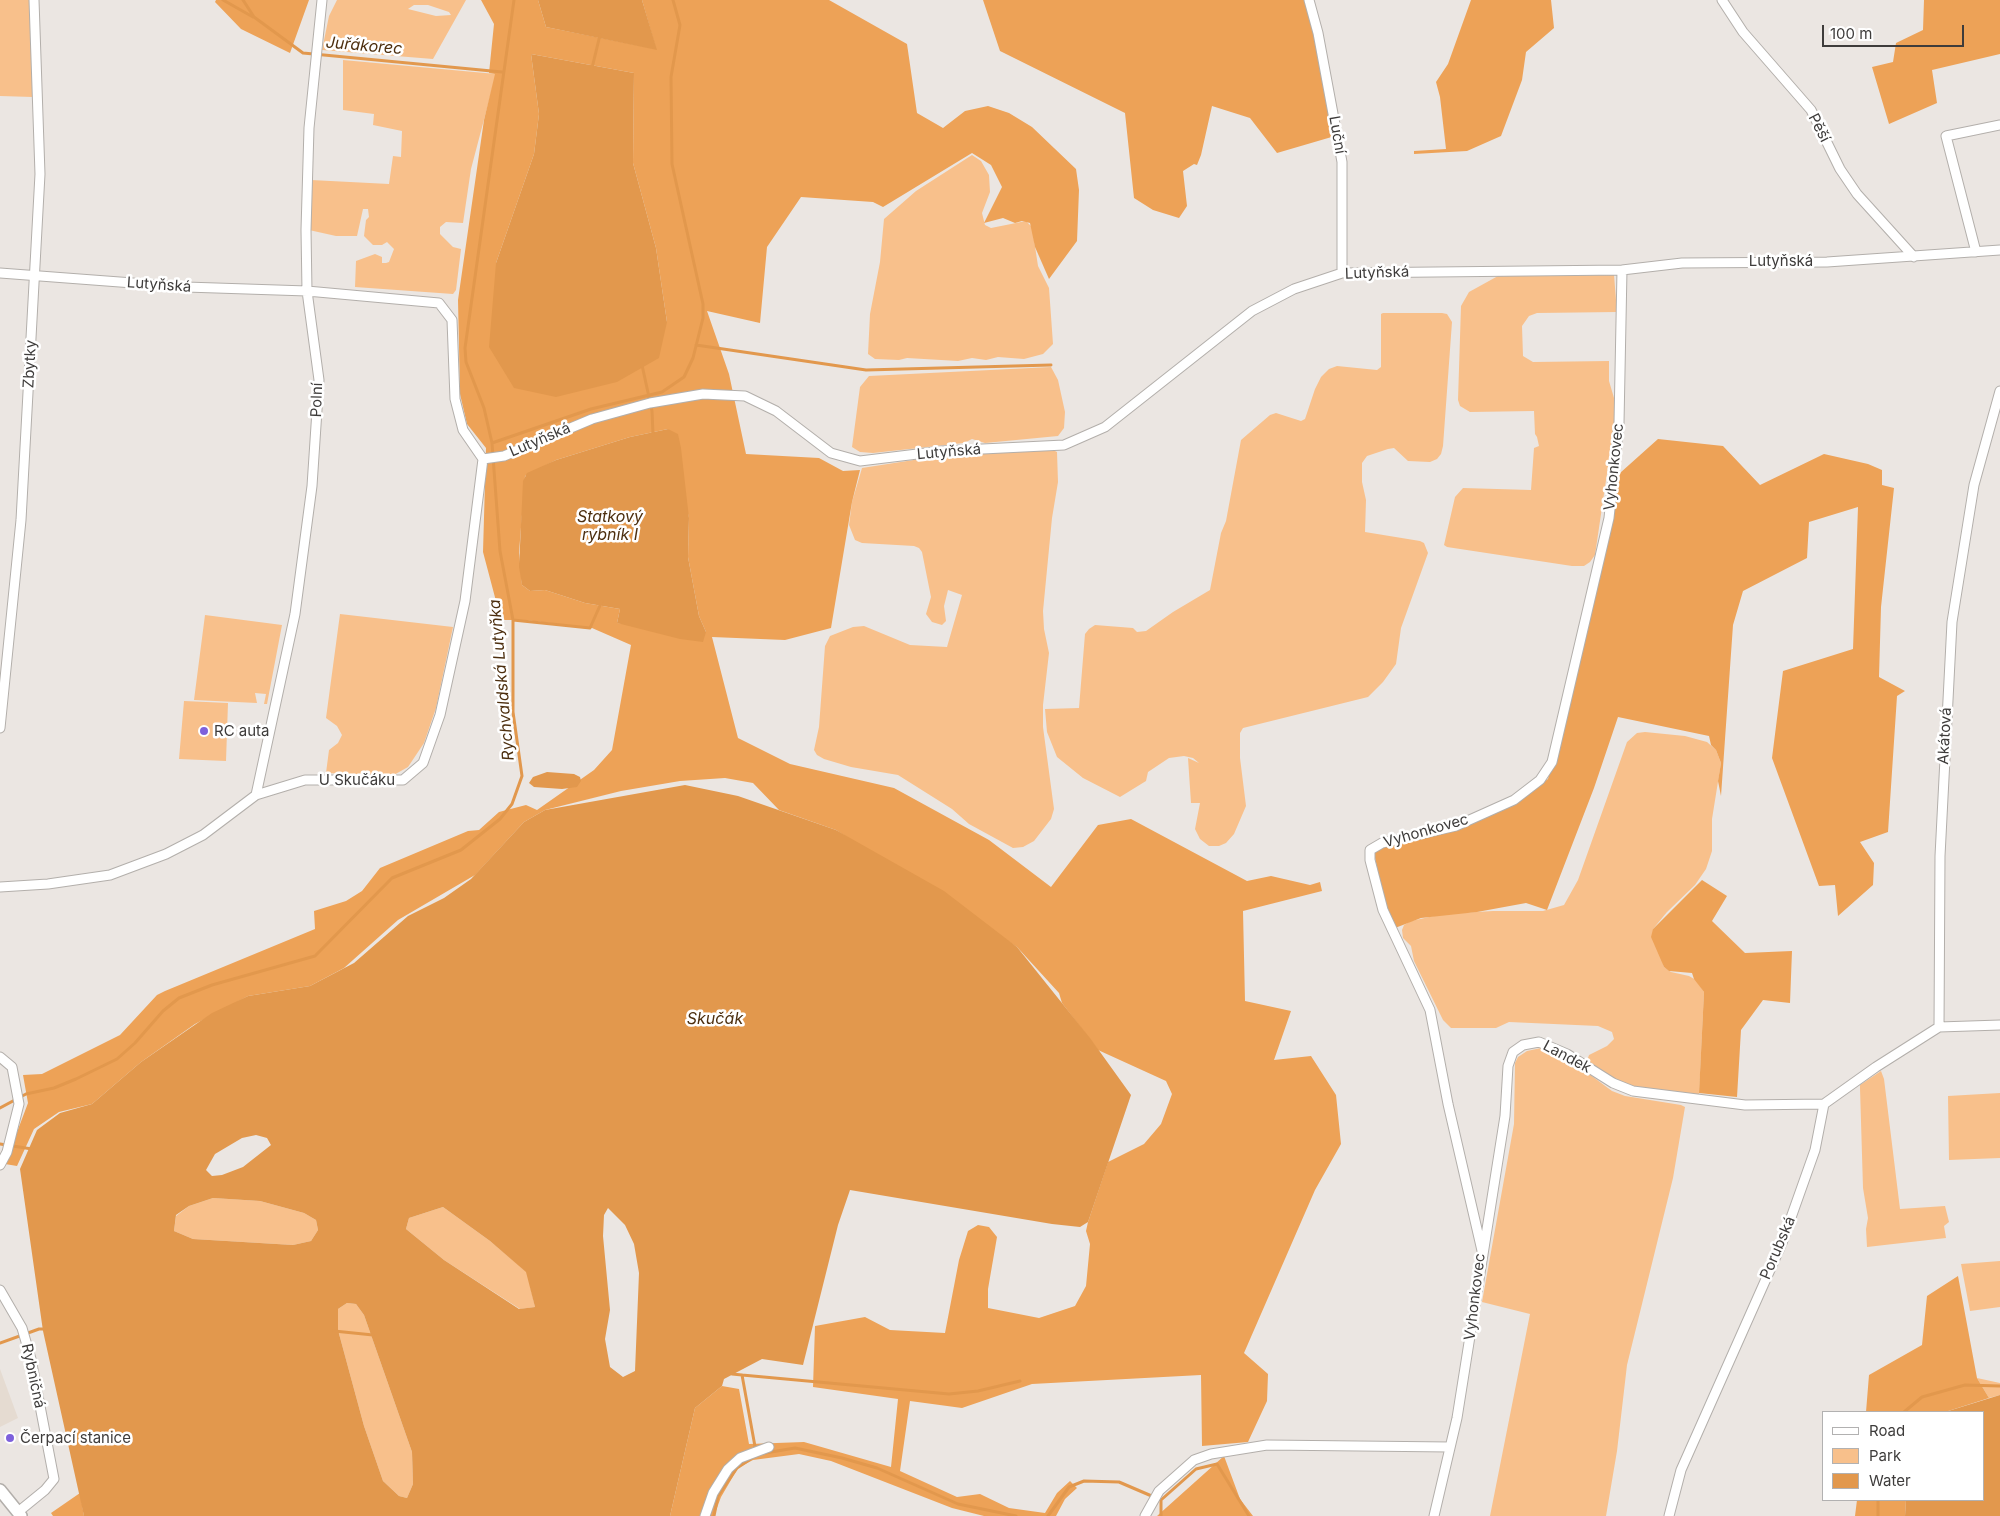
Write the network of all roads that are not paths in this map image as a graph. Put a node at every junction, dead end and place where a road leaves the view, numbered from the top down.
1 (34, 0) edge
2 (322, 0) edge
3 (1309, 0) edge
4 (1722, 0) edge
5 (2000, 125) edge
6 (2000, 250) edge
7 (1976, 252) junction
8 (1914, 257) junction
9 (1622, 270) junction
10 (0, 273) edge
11 (1342, 273) junction
12 (34, 275) junction
13 (307, 291) junction
14 (2000, 391) edge
15 (483, 459) junction
16 (0, 728) edge
17 (256, 795) junction
18 (0, 887) edge
19 (2000, 1025) edge
20 (1939, 1026) junction
21 (0, 1057) edge
22 (1824, 1104) junction
23 (0, 1165) edge
24 (1483, 1255) junction
25 (0, 1290) edge
26 (1450, 1447) junction
27 (766, 1449) dead end
28 (0, 1490) edge
29 (20, 1514) edge
30 (705, 1516) edge
31 (1145, 1516) edge
32 (1434, 1516) edge
33 (1669, 1516) edge

1 - 12 street, Zbytky
2 - 13 street, Polní
3 - 11 street, Luční
4 - 8 street, Pěší
5 - 7 street
6 - 7 street, Lutyňská
7 - 8 street, Lutyňská
8 - 9 street, Lutyňská
9 - 11 street, Lutyňská
9 - 24 street, Vyhonkovec
10 - 12 street, Lutyňská
11 - 15 street, Lutyňská
12 - 13 street, Lutyňská
12 - 16 street, Zbytky
13 - 15 street, Lutyňská
13 - 17 street, Polní
14 - 20 street, Akátová
15 - 17 street, U Skučáku
17 - 18 street, U Skučáku
19 - 20 street
20 - 22 street
21 - 23 street
22 - 24 street, Landek
22 - 33 street, Porubská
24 - 26 street, Vyhonkovec
25 - 29 street, Rybničná
26 - 31 street
26 - 32 street, Vyhonkovec
27 - 30 street
28 - 29 main road

